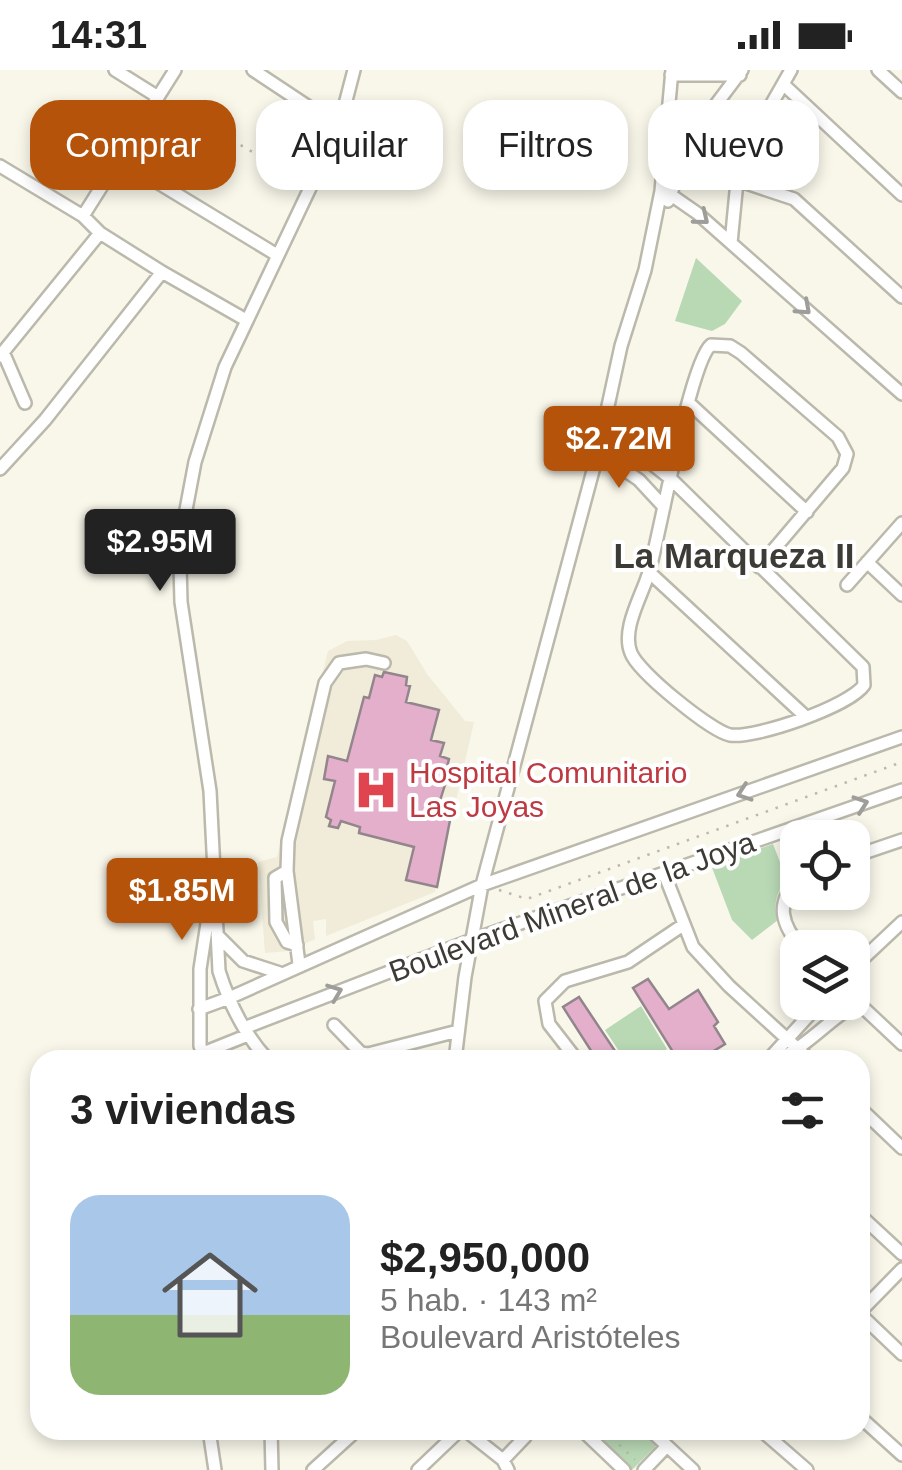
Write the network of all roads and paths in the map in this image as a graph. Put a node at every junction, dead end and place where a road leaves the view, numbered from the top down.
1 (115, 70) edge
2 (175, 70) edge
3 (253, 70) edge
4 (354, 70) edge
5 (791, 70) edge
6 (878, 70) edge
7 (672, 73) edge
8 (741, 73) edge
9 (783, 84) junction
10 (902, 92) edge
11 (158, 97) junction
12 (156, 100) edge
13 (298, 100) edge
14 (346, 100) edge
15 (720, 100) edge
16 (773, 100) edge
17 (256, 154) edge
18 (0, 166) edge
19 (99, 190) edge
20 (170, 190) edge
21 (309, 190) edge
22 (674, 190) edge
23 (736, 190) edge
24 (775, 190) edge
25 (902, 195) edge
26 (671, 196) junction
27 (83, 216) junction
28 (654, 222) junction
29 (100, 233) junction
30 (731, 243) junction
31 (277, 255) junction
32 (162, 272) junction
33 (902, 297) edge
34 (246, 320) junction
35 (2, 354) edge
36 (902, 394) edge
37 (689, 402) junction
38 (25, 403) dead end
39 (604, 426) junction
40 (598, 452) junction
41 (0, 469) edge
42 (671, 479) junction
43 (664, 507) junction
44 (807, 512) junction
45 (902, 523) edge
46 (867, 562) junction
47 (759, 566) junction
48 (649, 572) junction
49 (847, 585) dead end
50 (902, 595) edge
51 (384, 663) dead end
52 (806, 717) junction
53 (902, 737) edge
54 (902, 762) edge
55 (902, 790) edge
56 (902, 840) edge
57 (870, 850) edge
58 (287, 871) junction
59 (664, 873) junction
60 (214, 883) junction
61 (482, 885) junction
62 (294, 908) junction
63 (275, 909) junction
64 (902, 922) edge
65 (683, 925) junction
66 (216, 933) junction
67 (472, 940) junction
68 (296, 945) junction
69 (870, 952) edge
70 (299, 964) junction
71 (280, 973) junction
72 (229, 998) junction
73 (200, 1008) junction
74 (870, 1013) edge
75 (804, 1020) edge
76 (830, 1020) edge
77 (902, 1023) edge
78 (334, 1026) dead end
79 (246, 1031) junction
80 (458, 1031) junction
81 (891, 1033) junction
82 (786, 1038) junction
83 (902, 1044) edge
84 (202, 1050) edge
85 (211, 1050) edge
86 (260, 1050) edge
87 (358, 1050) edge
88 (384, 1050) edge
89 (456, 1050) edge
90 (571, 1050) edge
91 (776, 1050) edge
92 (799, 1050) joint
93 (870, 1118) edge
94 (902, 1148) edge
95 (870, 1224) edge
96 (902, 1254) edge
97 (902, 1268) edge
98 (870, 1302) edge
99 (870, 1323) edge
100 (902, 1354) edge
101 (870, 1426) edge
102 (210, 1440) edge
103 (271, 1440) edge
104 (345, 1440) edge
105 (452, 1440) edge
106 (475, 1440) edge
107 (523, 1440) edge
108 (592, 1440) edge
109 (614, 1440) edge
110 (661, 1440) edge
111 (772, 1440) edge
112 (667, 1446) junction
113 (902, 1455) edge
114 (681, 1459) junction
115 (506, 1465) edge
116 (215, 1470) edge
117 (272, 1470) edge
118 (313, 1470) edge
119 (418, 1470) edge
120 (624, 1470) edge
121 (644, 1470) edge
122 (670, 1470) edge
123 (693, 1470) edge
124 (807, 1470) edge

1 - 11 street
2 - 11 street
3 - 13 street
4 - 14 street
5 - 9 street
6 - 10 street
7 - 8 street
7 - 28 street
8 - 15 street
9 - 16 street
9 - 25 street
11 - 12 street
11 - 17 path
18 - 27 street
19 - 27 street
20 - 31 street
21 - 31 street
22 - 26 street
23 - 30 street
24 - 33 street
26 - 28 street
26 -> 30 street
27 - 29 street
28 - 39 street
29 - 32 street
29 - 35 street
30 -> 36 street
31 - 34 street
32 - 34 street
32 - 41 street
34 - 60 street
35 - 38 street
37 - 42 street
37 - 44 street
37 - 44 street
39 - 40 street
39 - 42 street
40 - 43 street
40 - 61 street
42 - 43 street
42 - 47 street
43 - 48 street
44 - 47 street
45 - 46 street
46 - 49 street
46 - 50 street
47 - 52 street
48 - 52 street
48 - 52 street
51 - 58 street
53 -> 61 street, Boulevard Mineral de la Joya
54 - 61 path
59 -> 55 street, Boulevard Mineral de la Joya
56 - 57 street
58 - 62 street
58 - 63 street
59 - 65 street
59 - 67 street, Boulevard Mineral de la Joya
60 - 66 street
60 - 73 street
61 - 67 street
61 - 70 street, Boulevard Mineral de la Joya
62 - 63 street
62 - 68 street
63 - 68 street
64 - 69 street
65 - 82 street
65 - 90 street
66 - 71 street
66 - 72 street
79 -> 67 street, Boulevard Mineral de la Joya
67 - 80 street
68 - 70 street
70 - 71 street, Boulevard Mineral de la Joya
71 - 72 street, Boulevard Mineral de la Joya
72 - 73 street, Boulevard Mineral de la Joya
72 - 79 street
73 - 84 street
74 - 81 street
75 - 82 street
76 - 92 street
77 - 81 street
78 - 87 street
79 - 85 street, Boulevard Mineral de la Joya
79 - 86 street
80 - 88 street
80 - 89 street
81 - 83 street
82 - 91 street
82 - 92 street
93 - 94 street
95 - 96 street
97 - 98 street
99 - 100 street
101 - 113 street
102 - 116 street
103 - 117 street
104 - 118 street
105 - 119 street
106 - 115 street
107 - 115 street
108 - 120 street
109 - 121 path
110 - 112 street
111 - 124 street
112 - 114 street
112 - 121 street
114 - 122 street
114 - 123 street

